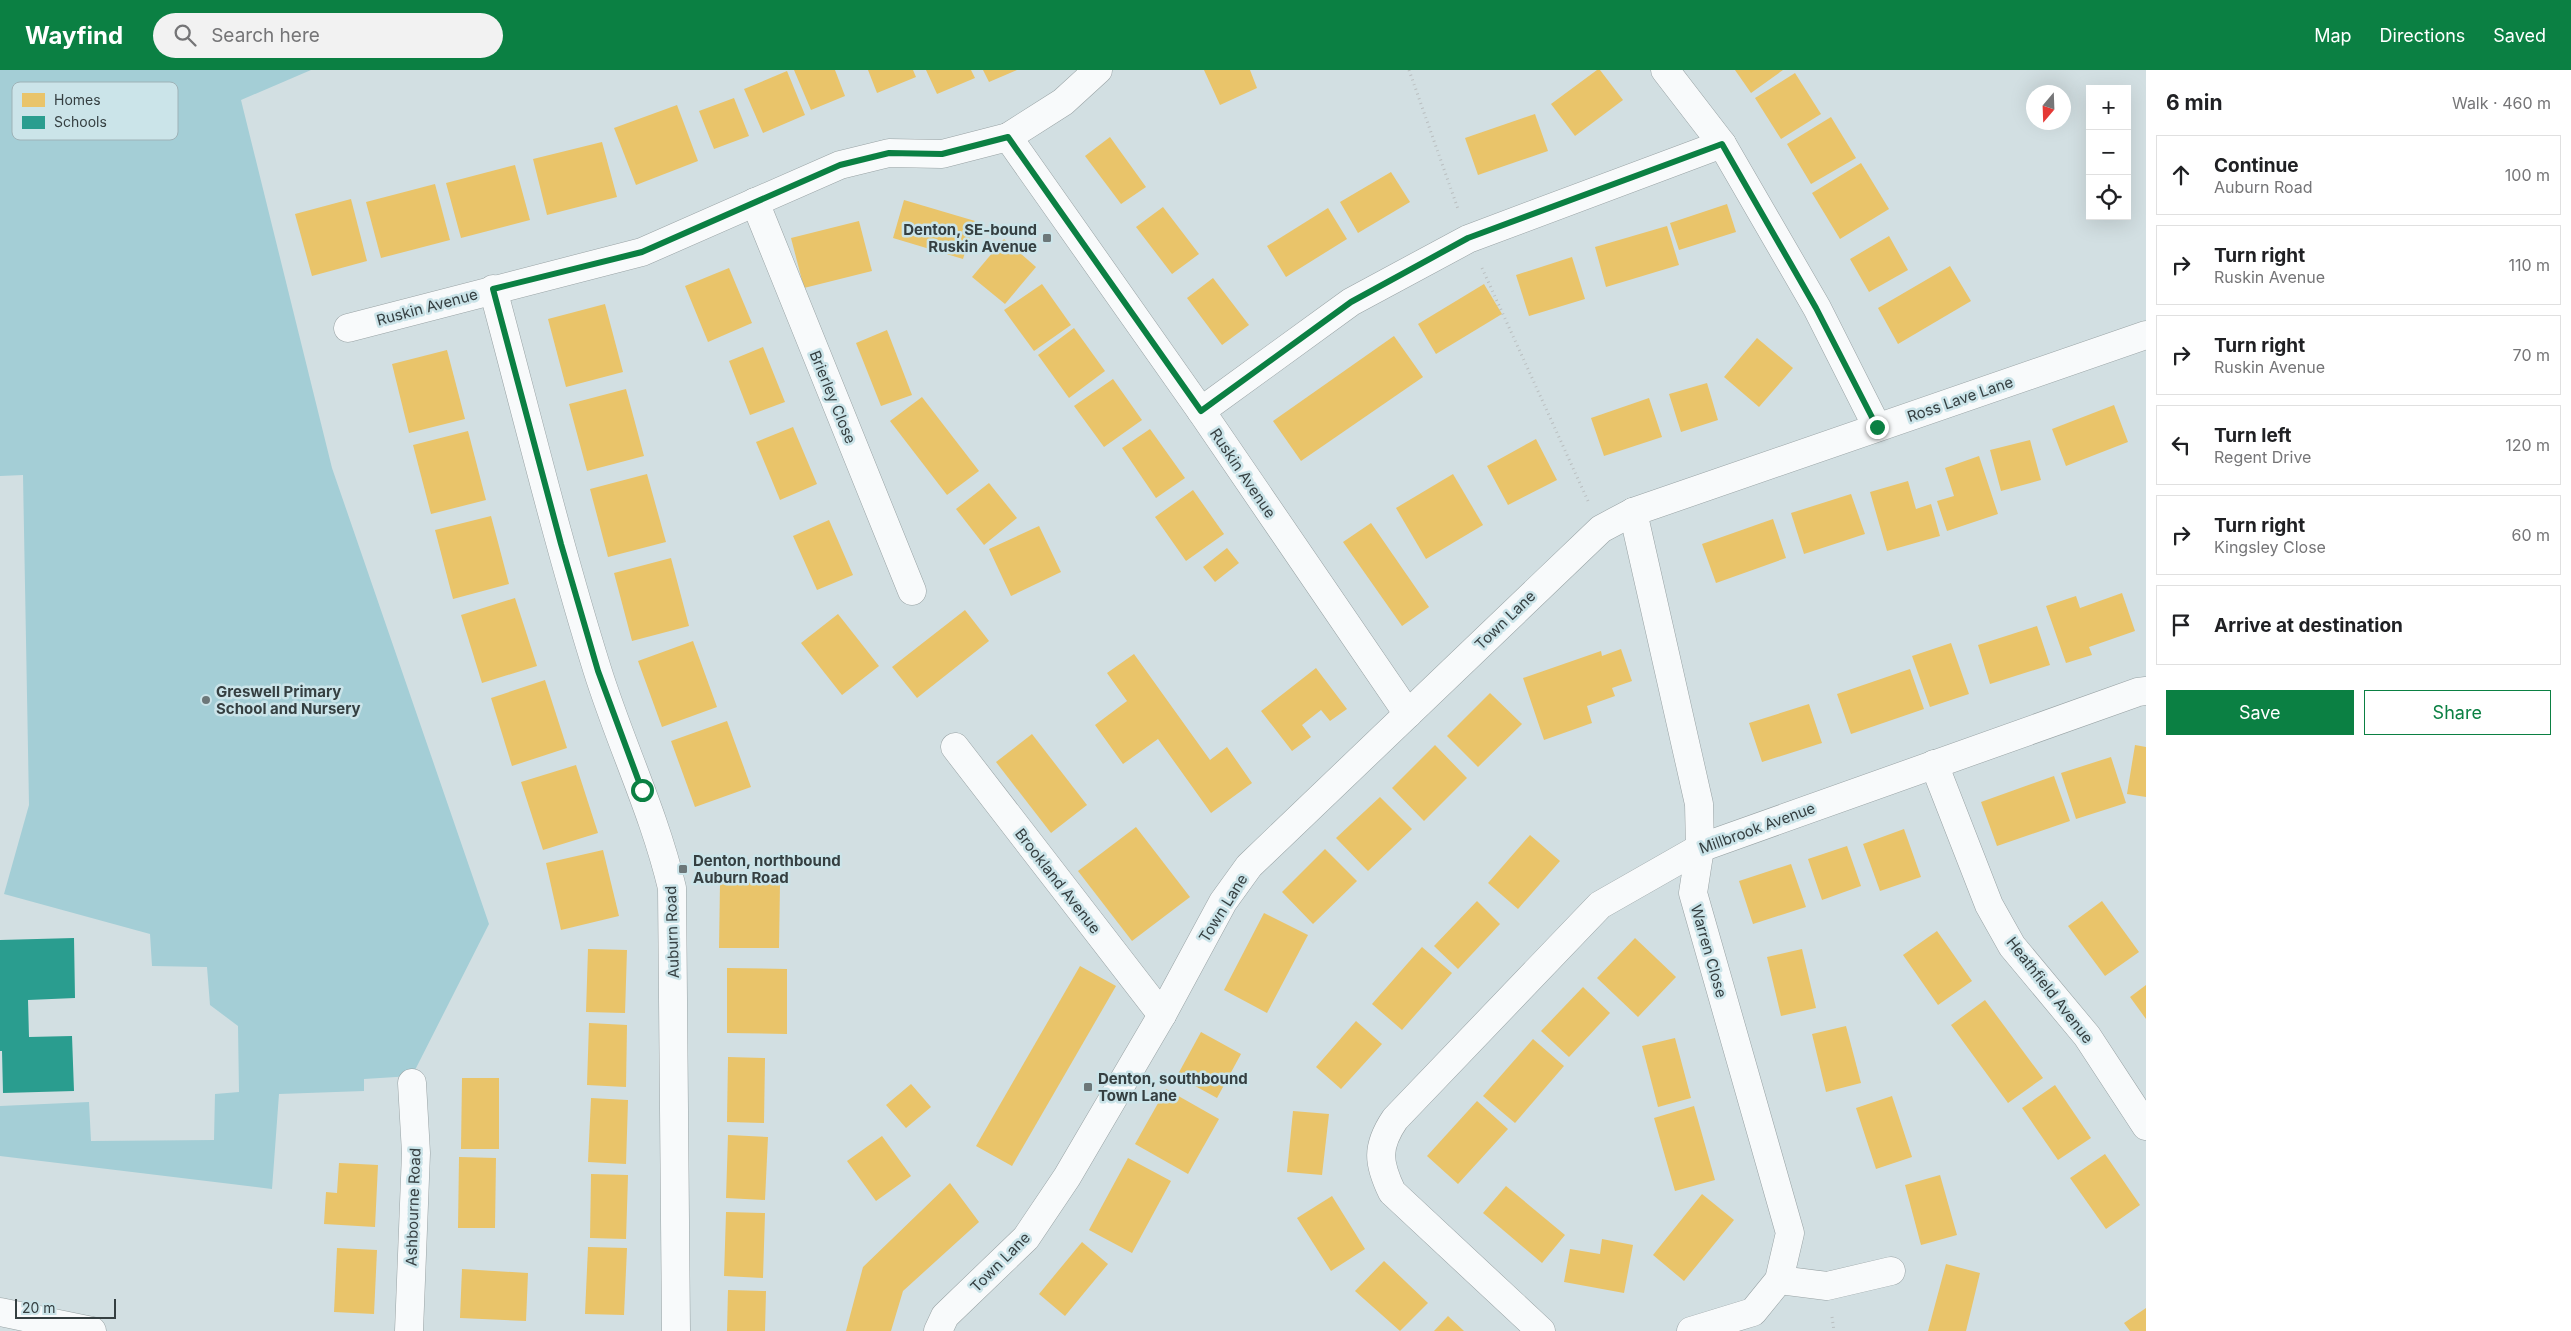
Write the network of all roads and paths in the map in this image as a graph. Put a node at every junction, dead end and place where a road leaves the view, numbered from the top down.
1 (1098, 70) edge
2 (1408, 70) edge
3 (1665, 70) edge
4 (1008, 137) junction
5 (1722, 144) junction
6 (755, 202) junction
7 (1468, 238) junction
8 (493, 289) junction
9 (348, 328) dead end
10 (2146, 335) edge
11 (1201, 411) junction
12 (1877, 427) junction
13 (1633, 512) junction
14 (1601, 529) junction
15 (912, 591) dead end
16 (2146, 691) edge
17 (1408, 714) junction
18 (955, 746) dead end
19 (1934, 764) junction
20 (1700, 848) junction
21 (1162, 1015) junction
22 (412, 1083) dead end
23 (2146, 1126) edge
24 (1891, 1271) dead end
25 (1779, 1280) junction
26 (0, 1312) edge
27 (92, 1331) edge
28 (409, 1331) edge
29 (676, 1331) edge
30 (938, 1331) edge
31 (1541, 1331) edge
32 (1691, 1331) edge

1 - 4 street
2 - 7 path
3 - 5 street
4 - 6 street, Ruskin Avenue
4 - 11 street, Ruskin Avenue
5 - 7 street
5 - 12 street
6 - 8 street, Ruskin Avenue
6 - 15 street, Brierley Close
7 - 11 street
7 - 14 path
8 - 9 street, Ruskin Avenue
8 - 29 street, Auburn Road
10 - 12 street, Ross Lave Lane
11 - 17 street, Ruskin Avenue
12 - 13 street, Ross Lave Lane
13 - 14 street, Town Lane
13 - 20 street, Warren Close
14 - 17 street, Town Lane
16 - 19 street, Millbrook Avenue
17 - 21 street, Town Lane
18 - 21 street, Brookland Avenue
19 - 20 street, Millbrook Avenue
19 - 23 street, Heathfield Avenue
20 - 25 street, Warren Close
20 - 31 street, Millbrook Avenue
21 - 30 street, Town Lane
22 - 28 street, Ashbourne Road
24 - 25 street
25 - 32 street, Warren Close
26 - 27 street

